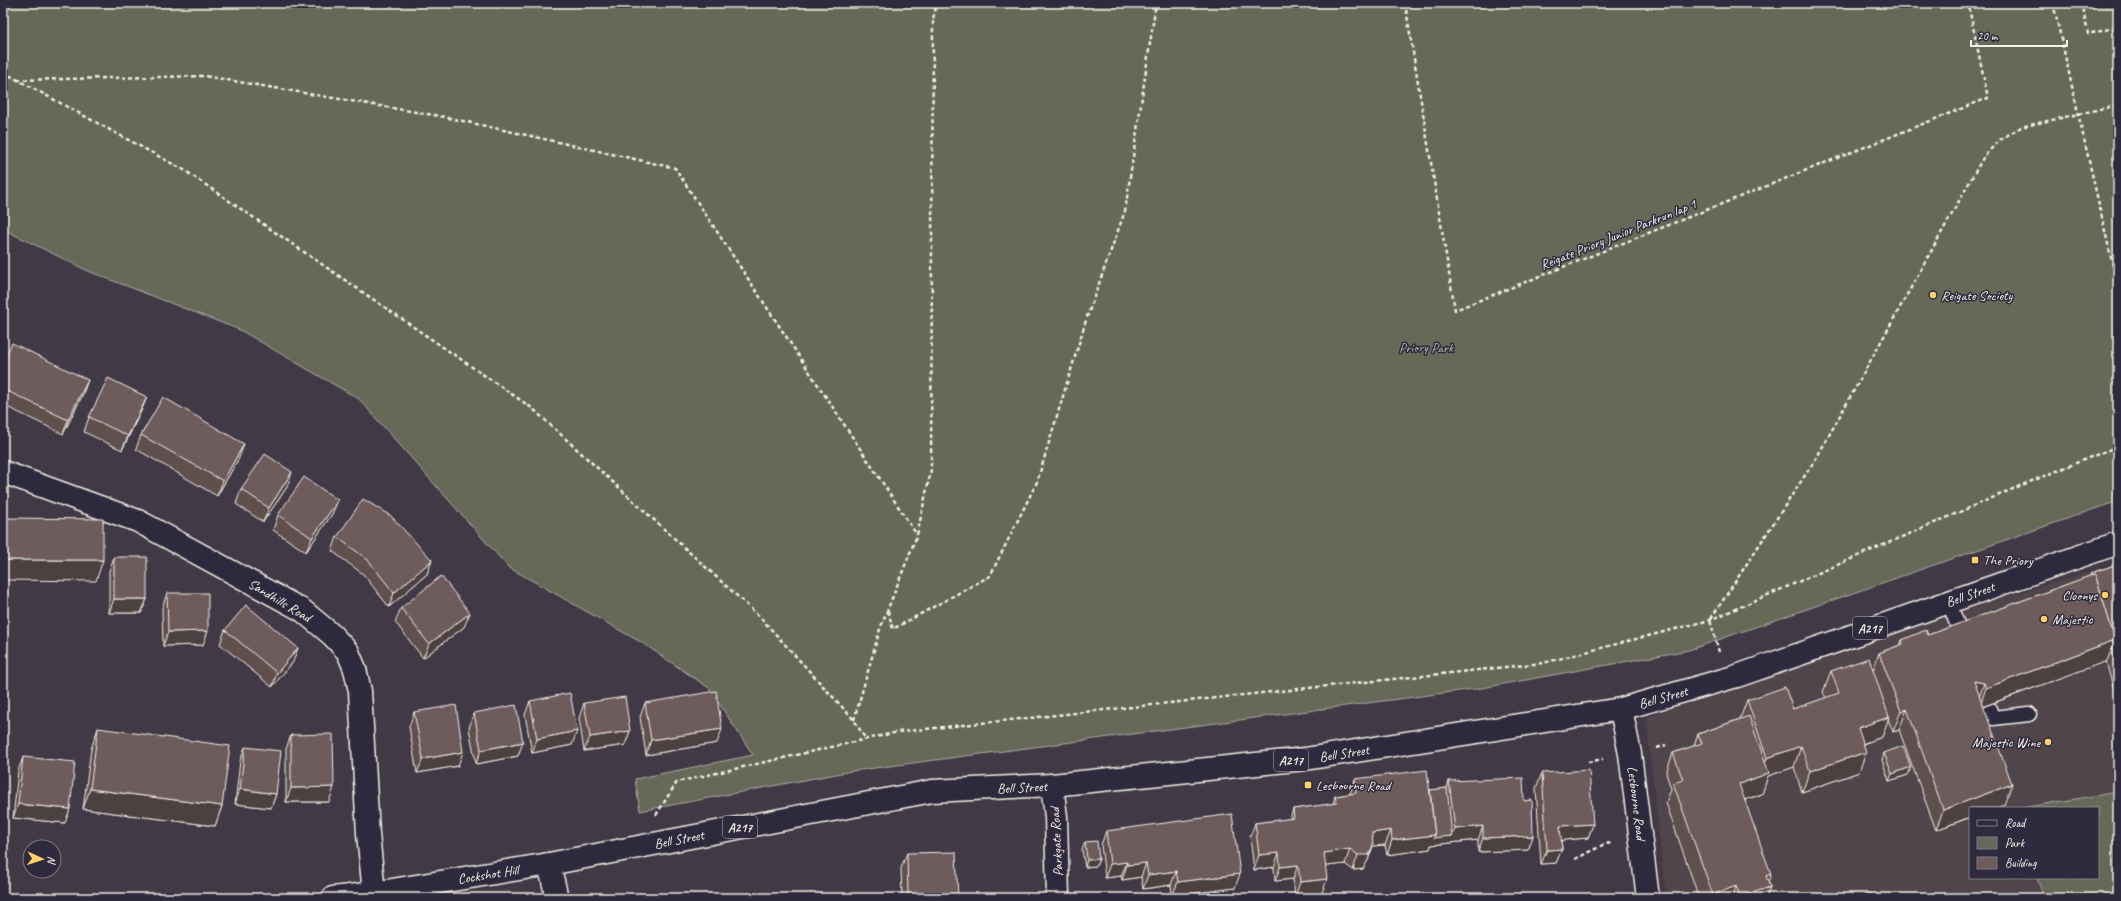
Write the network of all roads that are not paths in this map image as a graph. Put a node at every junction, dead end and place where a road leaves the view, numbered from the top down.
1 (3, 472) edge
2 (2118, 543) edge
3 (1948, 601) junction
4 (1963, 639) edge
5 (1987, 705) edge
6 (1621, 709) junction
7 (2029, 714) dead end
8 (1052, 785) junction
9 (549, 864) junction
10 (374, 894) junction
11 (333, 898) edge
12 (557, 898) edge
13 (1058, 898) edge
14 (1648, 898) edge

1 - 10 main road, Sandhills Road
2 - 3 main road, Bell Street / A217
3 - 4 lane
3 - 6 main road, Bell Street / A217
5 - 7 lane
6 - 8 main road, Bell Street / A217
6 - 14 main road, Lesbourne Road
8 - 9 main road, Bell Street / A217
8 - 13 main road, Parkgate Road
9 - 10 main road, Cockshot Hill / A217
9 - 12 main road
10 - 11 main road, Cockshot Hill / A217

